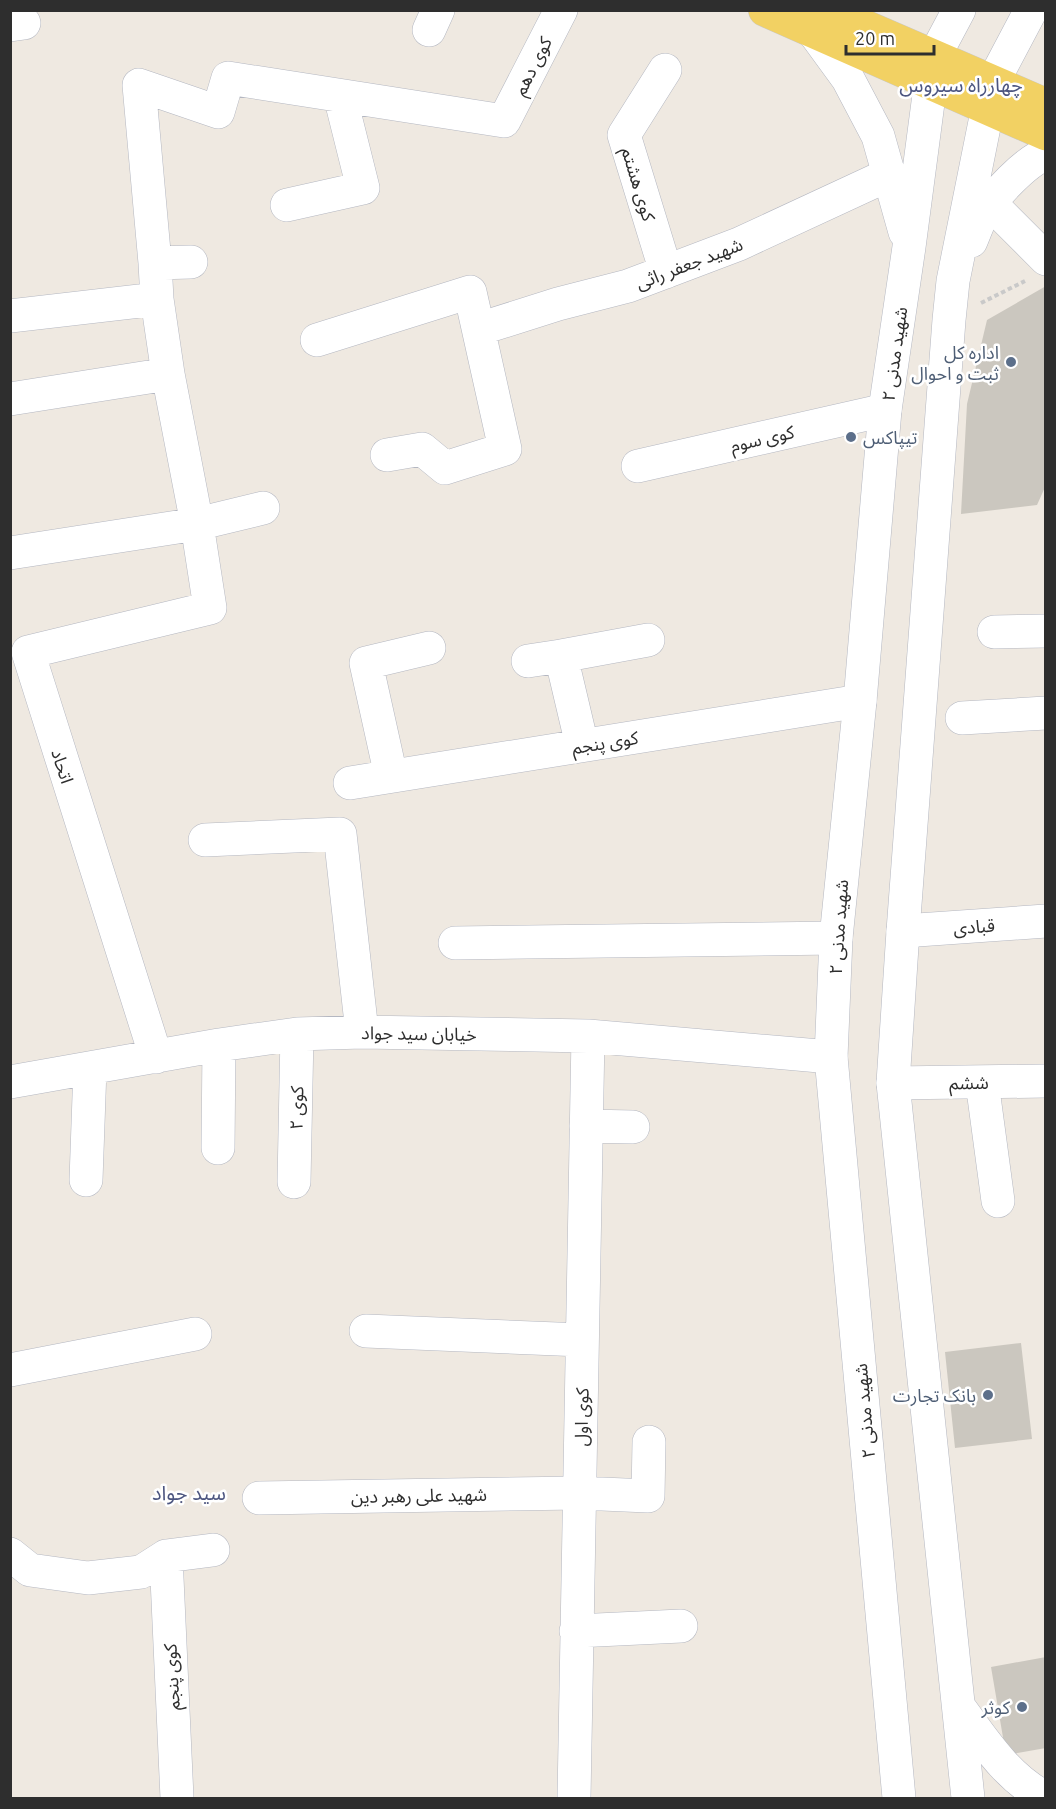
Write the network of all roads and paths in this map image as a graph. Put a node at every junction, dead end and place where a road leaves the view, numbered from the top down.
1 (561, 10) edge
2 (765, 10) edge
3 (959, 10) edge
4 (1031, 10) edge
5 (820, 21) edge
6 (665, 70) dead end
7 (932, 70) junction
8 (990, 95) junction
9 (340, 96) junction
10 (1046, 105) edge
11 (1046, 134) edge
12 (1046, 154) edge
13 (890, 174) junction
14 (991, 204) junction
15 (287, 205) dead end
16 (909, 247) junction
17 (155, 262) junction
18 (191, 262) dead end
19 (1036, 269) edge
20 (666, 272) junction
21 (953, 281) junction
22 (156, 299) junction
23 (10, 316) edge
24 (949, 320) junction
25 (479, 328) junction
26 (317, 340) dead end
27 (168, 374) junction
28 (10, 399) edge
29 (885, 410) junction
30 (387, 455) dead end
31 (638, 466) dead end
32 (263, 508) dead end
33 (196, 524) junction
34 (10, 553) edge
35 (1046, 631) edge
36 (994, 632) dead end
37 (648, 640) dead end
38 (429, 648) dead end
39 (561, 656) junction
40 (528, 661) dead end
41 (24, 687) edge
42 (860, 702) junction
43 (1046, 713) edge
44 (962, 718) dead end
45 (582, 745) junction
46 (391, 776) junction
47 (350, 783) dead end
48 (205, 840) dead end
49 (1046, 921) edge
50 (903, 931) junction
51 (836, 938) junction
52 (454, 943) dead end
53 (362, 1032) junction
54 (297, 1034) junction
55 (588, 1036) junction
56 (219, 1045) junction
57 (156, 1057) junction
58 (831, 1057) junction
59 (90, 1068) junction
60 (1046, 1081) edge
61 (10, 1082) edge
62 (982, 1082) junction
63 (893, 1083) junction
64 (586, 1126) junction
65 (633, 1127) dead end
66 (218, 1148) dead end
67 (86, 1180) dead end
68 (294, 1182) dead end
69 (998, 1201) dead end
70 (366, 1331) dead end
71 (195, 1334) dead end
72 (582, 1340) junction
73 (10, 1370) edge
74 (649, 1442) dead end
75 (579, 1493) junction
76 (259, 1498) dead end
77 (213, 1550) dead end
78 (10, 1554) edge
79 (166, 1556) junction
80 (681, 1626) dead end
81 (576, 1631) junction
82 (959, 1707) junction
83 (177, 1798) edge
84 (573, 1798) edge
85 (899, 1798) edge
86 (968, 1798) edge
87 (1046, 1798) edge

1 - 9 street, کوی دهم
2 - 5 main road
3 - 7 street
4 - 8 street
5 - 7 main road
5 - 13 street
6 - 20 street, کوی هشتم
7 - 8 main road
7 - 16 street, شهید مدنی ۲
8 - 10 main road
8 - 11 main road
8 - 21 street
9 - 15 street
9 - 17 street
12 - 14 street
13 - 16 street
13 - 20 street, شهید جعفر راثی
14 - 19 street
14 - 21 street
16 - 29 street, شهید مدنی ۲
17 - 18 street
17 - 22 street
19 - 24 path
20 - 25 street, شهید جعفر راثی
21 - 24 street
22 - 23 street
22 - 27 street
24 - 50 street
25 - 26 street
25 - 30 street
27 - 28 street
27 - 33 street
29 - 31 street, کوی سوم
29 - 42 street, شهید مدنی ۲
32 - 33 street
33 - 34 street
33 - 41 street, اتحاد
35 - 36 street
37 - 39 street
38 - 46 street
39 - 40 street
39 - 45 street
41 - 57 street, اتحاد
42 - 45 street, کوی پنجم
42 - 51 street, شهید مدنی ۲
43 - 44 street
45 - 46 street, کوی پنجم
46 - 47 street, کوی پنجم
48 - 53 street
49 - 50 street, قبادی
50 - 63 street
51 - 52 street
51 - 58 street, شهید مدنی ۲
53 - 54 street, خیابان سید جواد
53 - 55 street, خیابان سید جواد
54 - 56 street, خیابان سید جواد
54 - 68 street, کوی ۲
55 - 58 street, خیابان سید جواد
55 - 64 street, کوی اول
56 - 57 street, خیابان سید جواد
56 - 66 street
57 - 59 street, خیابان سید جواد
58 - 85 street, شهید مدنی ۲
59 - 61 street, خیابان سید جواد
59 - 67 street
60 - 62 street, ششم
62 - 63 street, ششم
62 - 69 street
63 - 82 street
64 - 65 street
64 - 72 street, کوی اول
70 - 72 street
71 - 73 street
72 - 75 street, کوی اول
74 - 75 street, شهید علی رهبر دین
75 - 76 street, شهید علی رهبر دین
75 - 81 street, کوی اول
77 - 79 street
78 - 79 street
79 - 83 street, کوی پنجم
80 - 81 street
81 - 84 street, کوی اول
82 - 86 street
82 - 87 street

